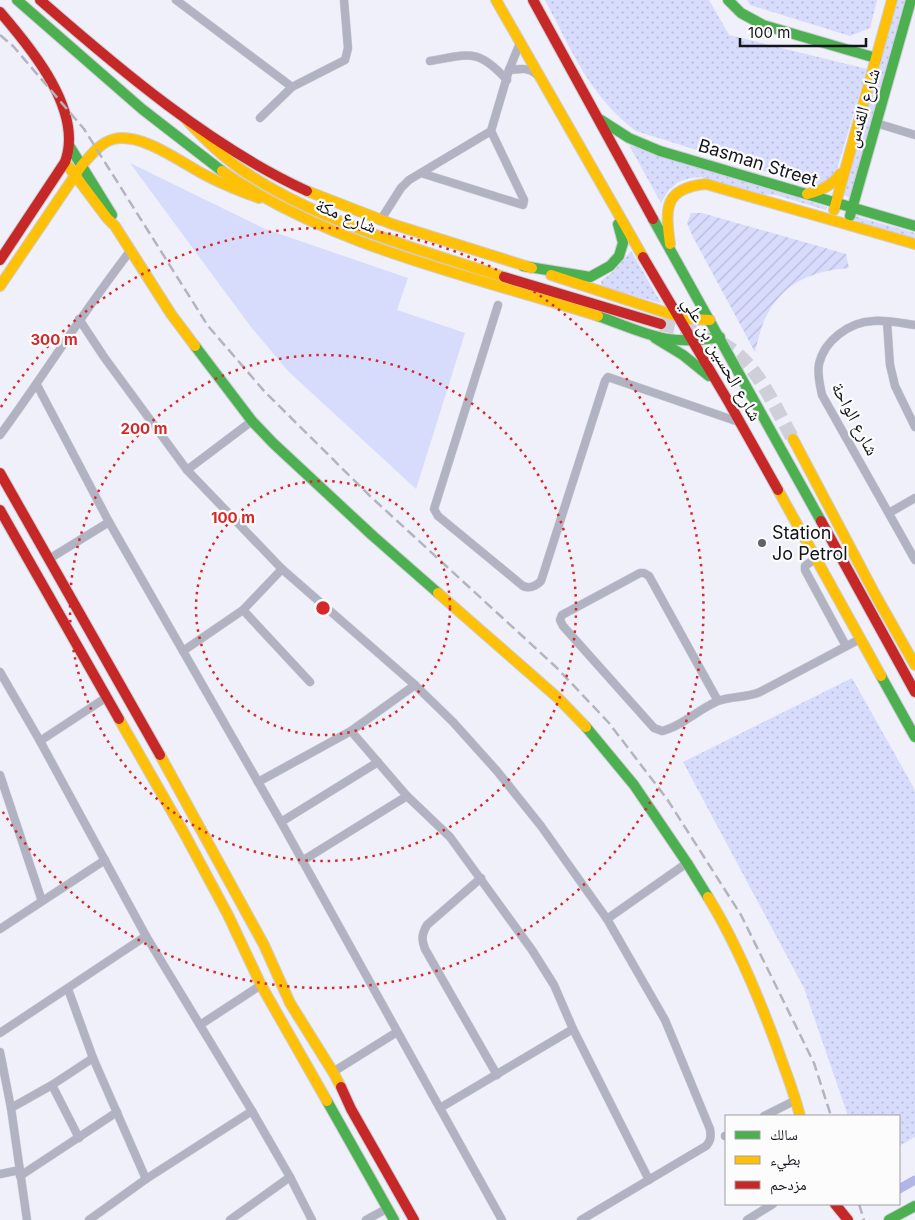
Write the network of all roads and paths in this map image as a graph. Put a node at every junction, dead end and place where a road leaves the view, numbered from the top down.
1 (17, 0) edge
2 (40, 0) edge
3 (176, 0) edge
4 (344, 0) edge
5 (496, 0) edge
6 (533, 0) edge
7 (728, 0) edge
8 (892, 0) edge
9 (910, 0) edge
10 (0, 12) edge
11 (520, 43) junction
12 (876, 58) junction
13 (430, 61) dead end
14 (509, 70) junction
15 (507, 80) junction
16 (542, 80) junction
17 (292, 88) junction
18 (183, 116) junction
19 (260, 118) dead end
20 (597, 118) junction
21 (876, 123) junction
22 (491, 132) junction
23 (915, 135) edge
24 (70, 147) junction
25 (65, 162) junction
26 (82, 164) junction
27 (845, 166) junction
28 (422, 173) junction
29 (76, 174) junction
30 (858, 186) junction
31 (804, 195) junction
32 (271, 201) junction
33 (612, 204) junction
34 (835, 204) junction
35 (852, 209) junction
36 (871, 214) junction
37 (831, 220) junction
38 (380, 221) junction
39 (847, 225) junction
40 (115, 226) junction
41 (915, 226) edge
42 (915, 244) edge
43 (130, 250) junction
44 (670, 250) junction
45 (0, 260) edge
46 (524, 266) junction
47 (0, 286) edge
48 (498, 305) dead end
49 (678, 317) junction
50 (79, 319) junction
51 (710, 320) junction
52 (887, 322) junction
53 (662, 324) tunnel mouth
54 (915, 325) edge
55 (720, 337) junction
56 (655, 338) junction
57 (693, 342) junction
58 (37, 385) junction
59 (720, 388) junction
60 (252, 421) junction
61 (741, 423) junction
62 (915, 427) edge
63 (0, 435) edge
64 (793, 438) tunnel mouth
65 (187, 470) junction
66 (0, 473) edge
67 (915, 498) edge
68 (0, 510) edge
69 (889, 513) junction
70 (109, 522) junction
71 (816, 558) junction
72 (49, 559) junction
73 (915, 560) edge
74 (282, 569) junction
75 (832, 589) junction
76 (820, 597) junction
77 (243, 610) junction
78 (860, 639) junction
79 (846, 646) junction
80 (183, 651) junction
81 (915, 664) edge
82 (0, 672) edge
83 (310, 682) dead end
84 (415, 685) junction
85 (915, 692) edge
86 (107, 697) junction
87 (718, 701) junction
88 (351, 731) junction
89 (915, 737) edge
90 (40, 741) junction
91 (378, 762) junction
92 (0, 775) edge
93 (258, 782) junction
94 (407, 796) junction
95 (281, 822) junction
96 (197, 823) junction
97 (184, 831) junction
98 (104, 860) junction
99 (302, 861) junction
100 (687, 863) junction
101 (481, 878) junction
102 (42, 901) junction
103 (607, 919) junction
104 (0, 929) edge
105 (146, 936) junction
106 (261, 986) junction
107 (68, 989) junction
108 (200, 1025) junction
109 (573, 1029) junction
110 (0, 1032) edge
111 (397, 1032) junction
112 (0, 1052) edge
113 (93, 1058) junction
114 (333, 1072) junction
115 (497, 1075) junction
116 (52, 1085) junction
117 (796, 1100) junction
118 (12, 1108) junction
119 (440, 1108) junction
120 (252, 1111) junction
121 (117, 1112) junction
122 (766, 1115) edge
123 (800, 1115) edge
124 (79, 1138) junction
125 (20, 1173) junction
126 (0, 1174) edge
127 (290, 1177) junction
128 (146, 1179) junction
129 (649, 1180) junction
130 (771, 1205) edge
131 (836, 1205) edge
132 (915, 1206) edge
133 (388, 1208) junction
134 (100, 1217) edge
135 (28, 1220) edge
136 (89, 1220) edge
137 (230, 1220) edge
138 (312, 1220) edge
139 (366, 1220) edge
140 (394, 1220) edge
141 (414, 1220) edge
142 (502, 1220) edge
143 (581, 1220) edge
144 (747, 1220) edge
145 (848, 1220) edge
146 (889, 1220) edge

1 - 32 main road, شارع مكة
2 - 18 main road, شارع مكة
3 - 17 street
4 - 17 street
5 - 11 main road, شارع الحسين بن علي
6 - 20 main road, شارع الحسين بن علي
7 - 12 main road
8 - 12 main road
9 - 21 main road, شارع القدس
10 - 24 main road
11 - 14 street
11 - 16 main road, شارع الحسين بن علي
12 - 27 main road
13 - 15 street
14 - 15 street
14 - 16 street
15 - 22 street
16 - 33 main road, شارع الحسين بن علي
17 - 19 street
18 - 38 main road, شارع مكة
18 - 53 main road
20 - 31 main road, Basman Street
20 - 44 main road, شارع الحسين بن علي
21 - 23 street
21 - 30 main road, شارع القدس
22 - 28 street
22 - 28 street
24 - 25 main road
24 - 26 main road
25 - 29 main road
25 - 45 main road
26 - 29 main road
26 - 32 main road
26 - 40 main road
27 - 31 main road
27 - 34 main road
28 - 38 street
29 - 40 main road
29 - 47 main road
30 - 35 main road, شارع القدس
30 - 36 main road
31 - 34 main road, Basman Street
32 - 56 main road, شارع مكة
33 - 46 main road
33 - 49 main road, شارع الحسين بن علي
34 - 35 main road, Basman Street
34 - 37 main road
35 - 36 main road, Basman Street
35 - 39 main road, شارع القدس
36 - 41 main road, Basman Street
37 - 39 main road, Basman Street
37 - 44 main road, Basman Street
38 - 46 main road, شارع مكة
39 - 42 main road, Basman Street
40 - 43 main road
43 - 50 street
43 - 60 main road
44 - 51 main road, شارع الحسين بن علي
46 - 49 main road, شارع مكة
48 - 61 street
49 - 51 main road, شارع مكة
49 - 57 main road, شارع الحسين بن علي
50 - 58 street
50 - 65 street
51 - 55 main road, شارع الحسين بن علي
52 - 54 street, شارع الواحة
52 - 62 street
52 - 69 street, شارع الواحة
55 - 57 main road, شارع مكة
55 - 85 main road, شارع الحسين بن علي
56 - 57 main road, شارع مكة
56 - 59 main road
57 - 59 main road, شارع الحسين بن علي
58 - 63 street
58 - 70 street
59 - 61 main road, شارع الحسين بن علي
60 - 65 street
60 - 100 main road
61 - 71 main road, شارع الحسين بن علي
64 - 81 main road
65 - 74 street
66 - 72 main road
67 - 69 street
68 - 86 main road
69 - 73 street, شارع الواحة
70 - 72 street
70 - 80 street
71 - 75 main road, شارع الحسين بن علي
71 - 76 street
72 - 96 main road
74 - 77 street
74 - 84 street
75 - 76 street
75 - 78 main road, شارع الحسين بن علي
76 - 79 street
77 - 80 street
77 - 83 street
78 - 79 street
78 - 89 main road, شارع الحسين بن علي
79 - 87 street
80 - 93 street
82 - 90 street
84 - 88 street
84 - 103 street
86 - 90 street
86 - 97 main road
87 - 87 street
88 - 91 street
88 - 93 street
90 - 98 street
91 - 94 street
91 - 95 street
92 - 102 street
93 - 95 street
94 - 99 street
94 - 101 street
95 - 99 street
96 - 97 main road
96 - 114 main road
97 - 106 main road
98 - 102 street
98 - 105 street
99 - 111 street
100 - 103 street
100 - 117 main road
101 - 109 street
101 - 115 street
102 - 104 street
103 - 129 street
105 - 107 street
105 - 108 street
106 - 108 street
106 - 133 main road
107 - 110 street
107 - 113 street
108 - 120 street
109 - 115 street
109 - 129 street
111 - 114 street
111 - 119 street
112 - 118 street
113 - 116 street
113 - 121 street
114 - 141 main road
115 - 119 street
116 - 118 street
116 - 124 street
117 - 122 street
117 - 123 main road
118 - 125 street
119 - 142 street
120 - 127 street
120 - 128 street
121 - 124 street
121 - 128 street
124 - 125 street
125 - 126 street
125 - 135 street
127 - 137 street
127 - 138 street
128 - 134 street
129 - 143 street
130 - 144 street
131 - 145 main road
132 - 146 main road
133 - 139 street
133 - 140 main road
134 - 136 street

